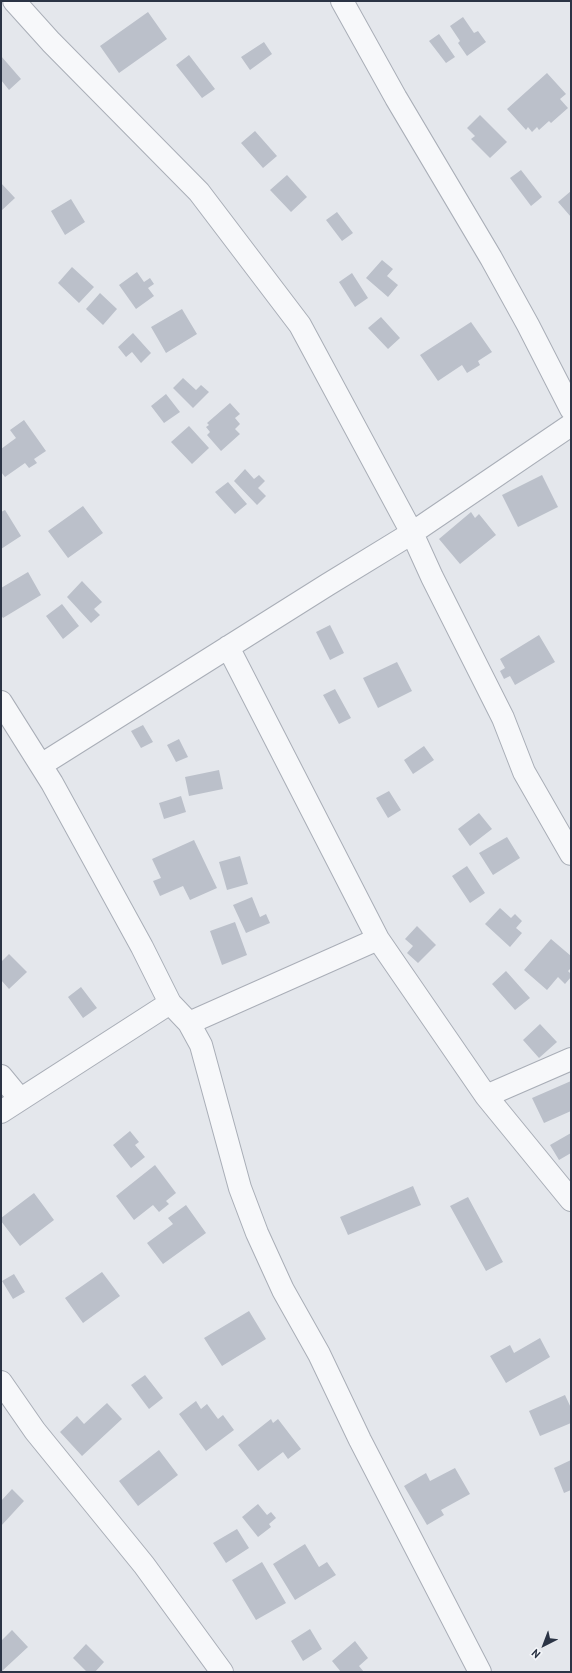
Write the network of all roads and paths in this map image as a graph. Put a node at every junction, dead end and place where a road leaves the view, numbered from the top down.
1 (14, 1) edge
2 (342, 1) edge
3 (571, 409) edge
4 (571, 425) edge
5 (412, 533) junction
6 (228, 647) junction
7 (1, 702) edge
8 (41, 765) junction
9 (571, 854) edge
10 (378, 939) junction
11 (170, 1003) junction
12 (189, 1023) junction
13 (571, 1059) edge
14 (1, 1076) edge
15 (486, 1096) junction
16 (20, 1099) junction
17 (1, 1112) edge
18 (571, 1200) edge
19 (1, 1382) edge
20 (475, 1670) edge
21 (222, 1672) edge

1 - 5 street
2 - 3 street
4 - 5 street
5 - 6 street
5 - 9 street
6 - 8 street
6 - 10 street
7 - 8 street
8 - 11 street
10 - 12 street
10 - 15 street
11 - 12 street
11 - 16 street
12 - 20 street
13 - 15 street
14 - 16 street
15 - 18 street
16 - 17 street
19 - 21 street

